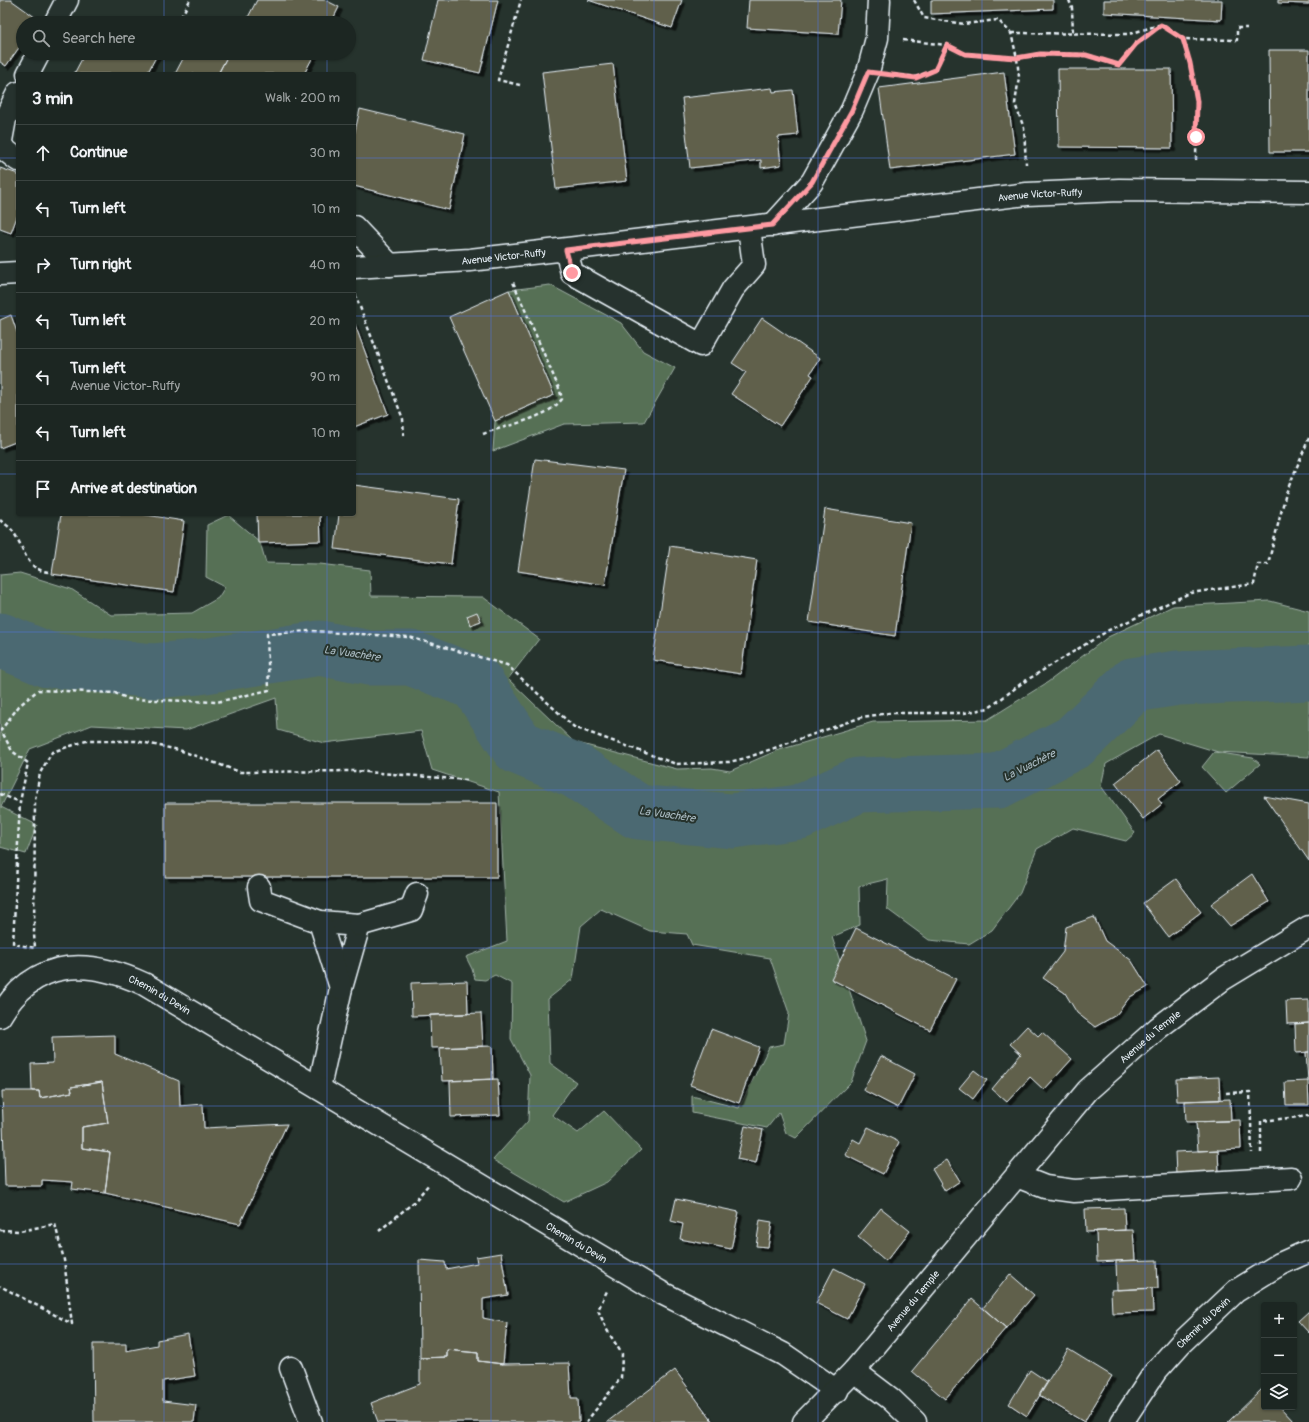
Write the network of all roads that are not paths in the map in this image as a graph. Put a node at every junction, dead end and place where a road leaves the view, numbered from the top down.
1 (67, 0) edge
2 (879, 0) edge
3 (59, 16) edge
4 (35, 60) edge
5 (29, 72) edge
6 (16, 97) edge
7 (0, 146) edge
8 (16, 158) edge
9 (1309, 192) edge
10 (772, 225) junction
11 (749, 228) junction
12 (356, 229) edge
13 (566, 250) junction
14 (390, 265) junction
15 (356, 267) edge
16 (16, 273) edge
17 (0, 274) edge
18 (259, 887) dead end
19 (417, 894) dead end
20 (320, 922) junction
21 (359, 925) junction
22 (1309, 927) edge
23 (341, 988) junction
24 (0, 1016) edge
25 (319, 1088) junction
26 (1017, 1176) junction
27 (1291, 1178) dead end
28 (1309, 1251) edge
29 (291, 1368) dead end
30 (854, 1371) junction
31 (837, 1391) junction
32 (916, 1420) edge
33 (311, 1422) edge
34 (804, 1422) edge
35 (1122, 1422) edge

1 - 3 street
2 - 10 street
4 - 5 street
6 - 7 street
7 - 8 street
9 - 10 street, Avenue Victor-Ruffy
10 - 11 street, Avenue Victor-Ruffy
11 - 13 street, Avenue Victor-Ruffy
11 - 13 street
12 - 14 street
13 - 14 street, Avenue Victor-Ruffy
14 - 15 street, Avenue Victor-Ruffy
16 - 17 street
18 - 20 street
19 - 21 street
20 - 21 street
20 - 23 street
21 - 23 street
22 - 26 street, Avenue du Temple
23 - 25 street
24 - 25 street, Chemin du Devin
25 - 31 street, Chemin du Devin
26 - 27 street
26 - 30 street, Avenue du Temple
28 - 35 street, Chemin du Devin
29 - 33 street
30 - 31 street, Avenue du Temple
30 - 32 street
31 - 34 street, Avenue du Temple

